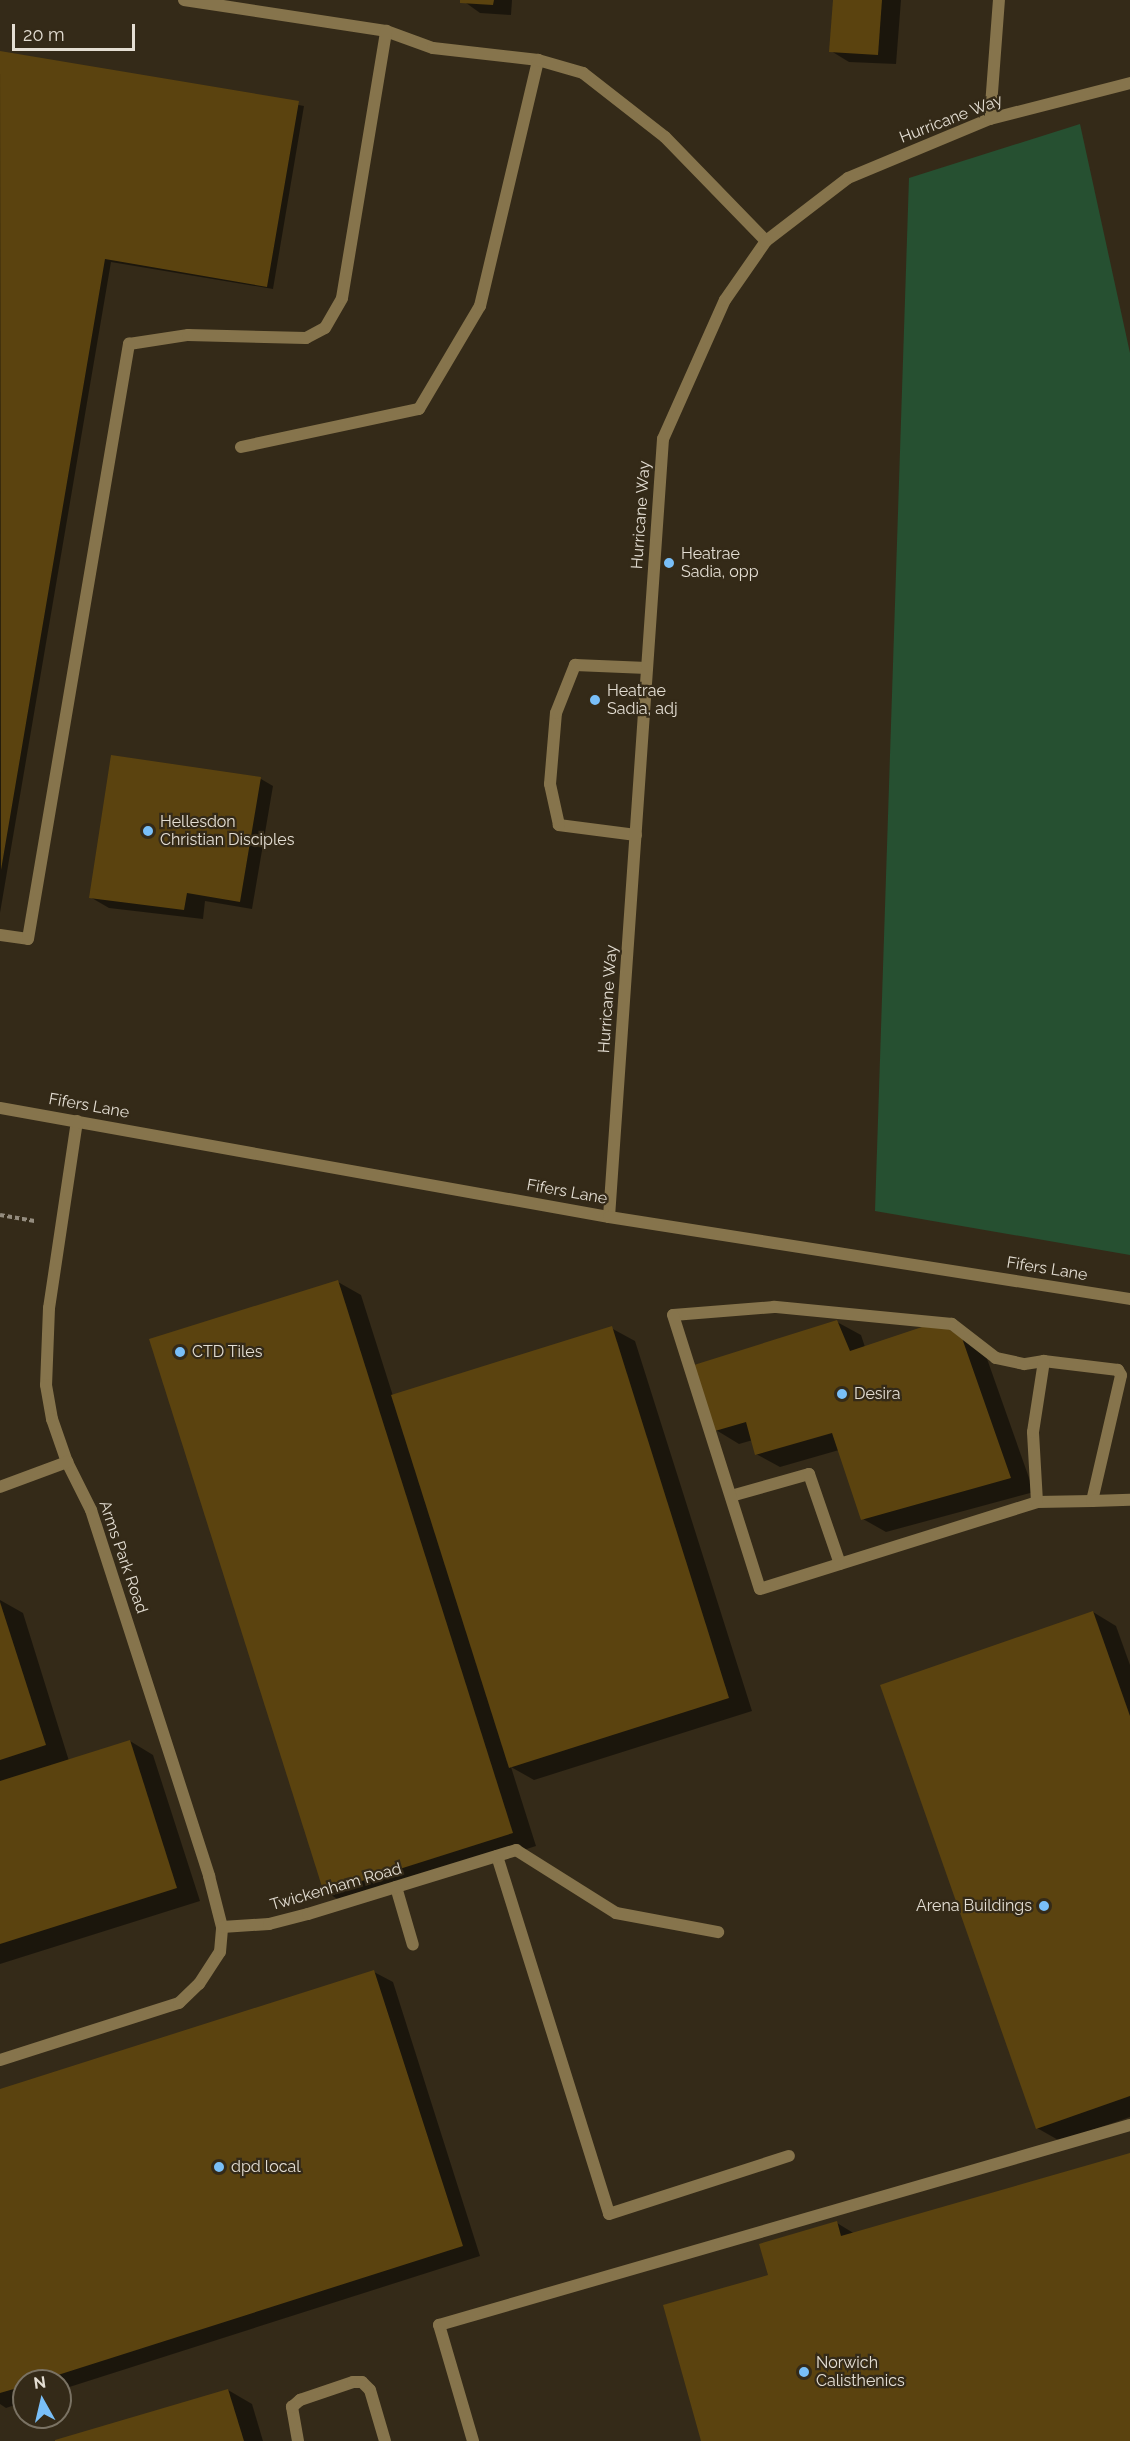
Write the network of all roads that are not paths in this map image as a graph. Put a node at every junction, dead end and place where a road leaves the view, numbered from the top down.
1 (184, 0) edge
2 (999, 0) edge
3 (387, 31) junction
4 (538, 60) junction
5 (1130, 83) edge
6 (990, 119) junction
7 (766, 242) junction
8 (241, 447) dead end
9 (647, 668) junction
10 (636, 835) junction
11 (0, 935) edge
12 (0, 1108) edge
13 (77, 1121) junction
14 (609, 1217) junction
15 (1130, 1299) edge
16 (1044, 1361) junction
17 (67, 1462) junction
18 (0, 1487) edge
19 (731, 1496) junction
20 (1130, 1500) edge
21 (1092, 1501) junction
22 (1037, 1502) junction
23 (840, 1564) junction
24 (497, 1856) junction
25 (396, 1887) junction
26 (222, 1927) junction
27 (718, 1932) dead end
28 (413, 1945) dead end
29 (0, 2060) edge
30 (1130, 2125) edge
31 (789, 2156) dead end
32 (298, 2441) edge
33 (385, 2441) edge
34 (473, 2441) edge

1 - 3 street
2 - 6 street
3 - 4 street
3 - 11 street
4 - 7 street
4 - 8 street
5 - 6 street, Hurricane Way
6 - 7 street, Hurricane Way
7 - 9 street, Hurricane Way
9 - 10 street, Hurricane Way
9 - 10 street
10 - 14 street, Hurricane Way
12 - 13 street, Fifers Lane
13 - 14 street, Fifers Lane
13 - 17 street, Arms Park Road
14 - 15 street, Fifers Lane
16 - 19 street
16 - 21 street
16 - 22 street
17 - 18 street
17 - 26 street, Arms Park Road
19 - 23 street
19 - 23 street
20 - 21 street
21 - 22 street
22 - 23 street
24 - 25 street, Twickenham Road
24 - 27 street, Twickenham Road
24 - 31 street
25 - 26 street, Twickenham Road
25 - 28 street
26 - 29 street
30 - 34 street
32 - 33 street

